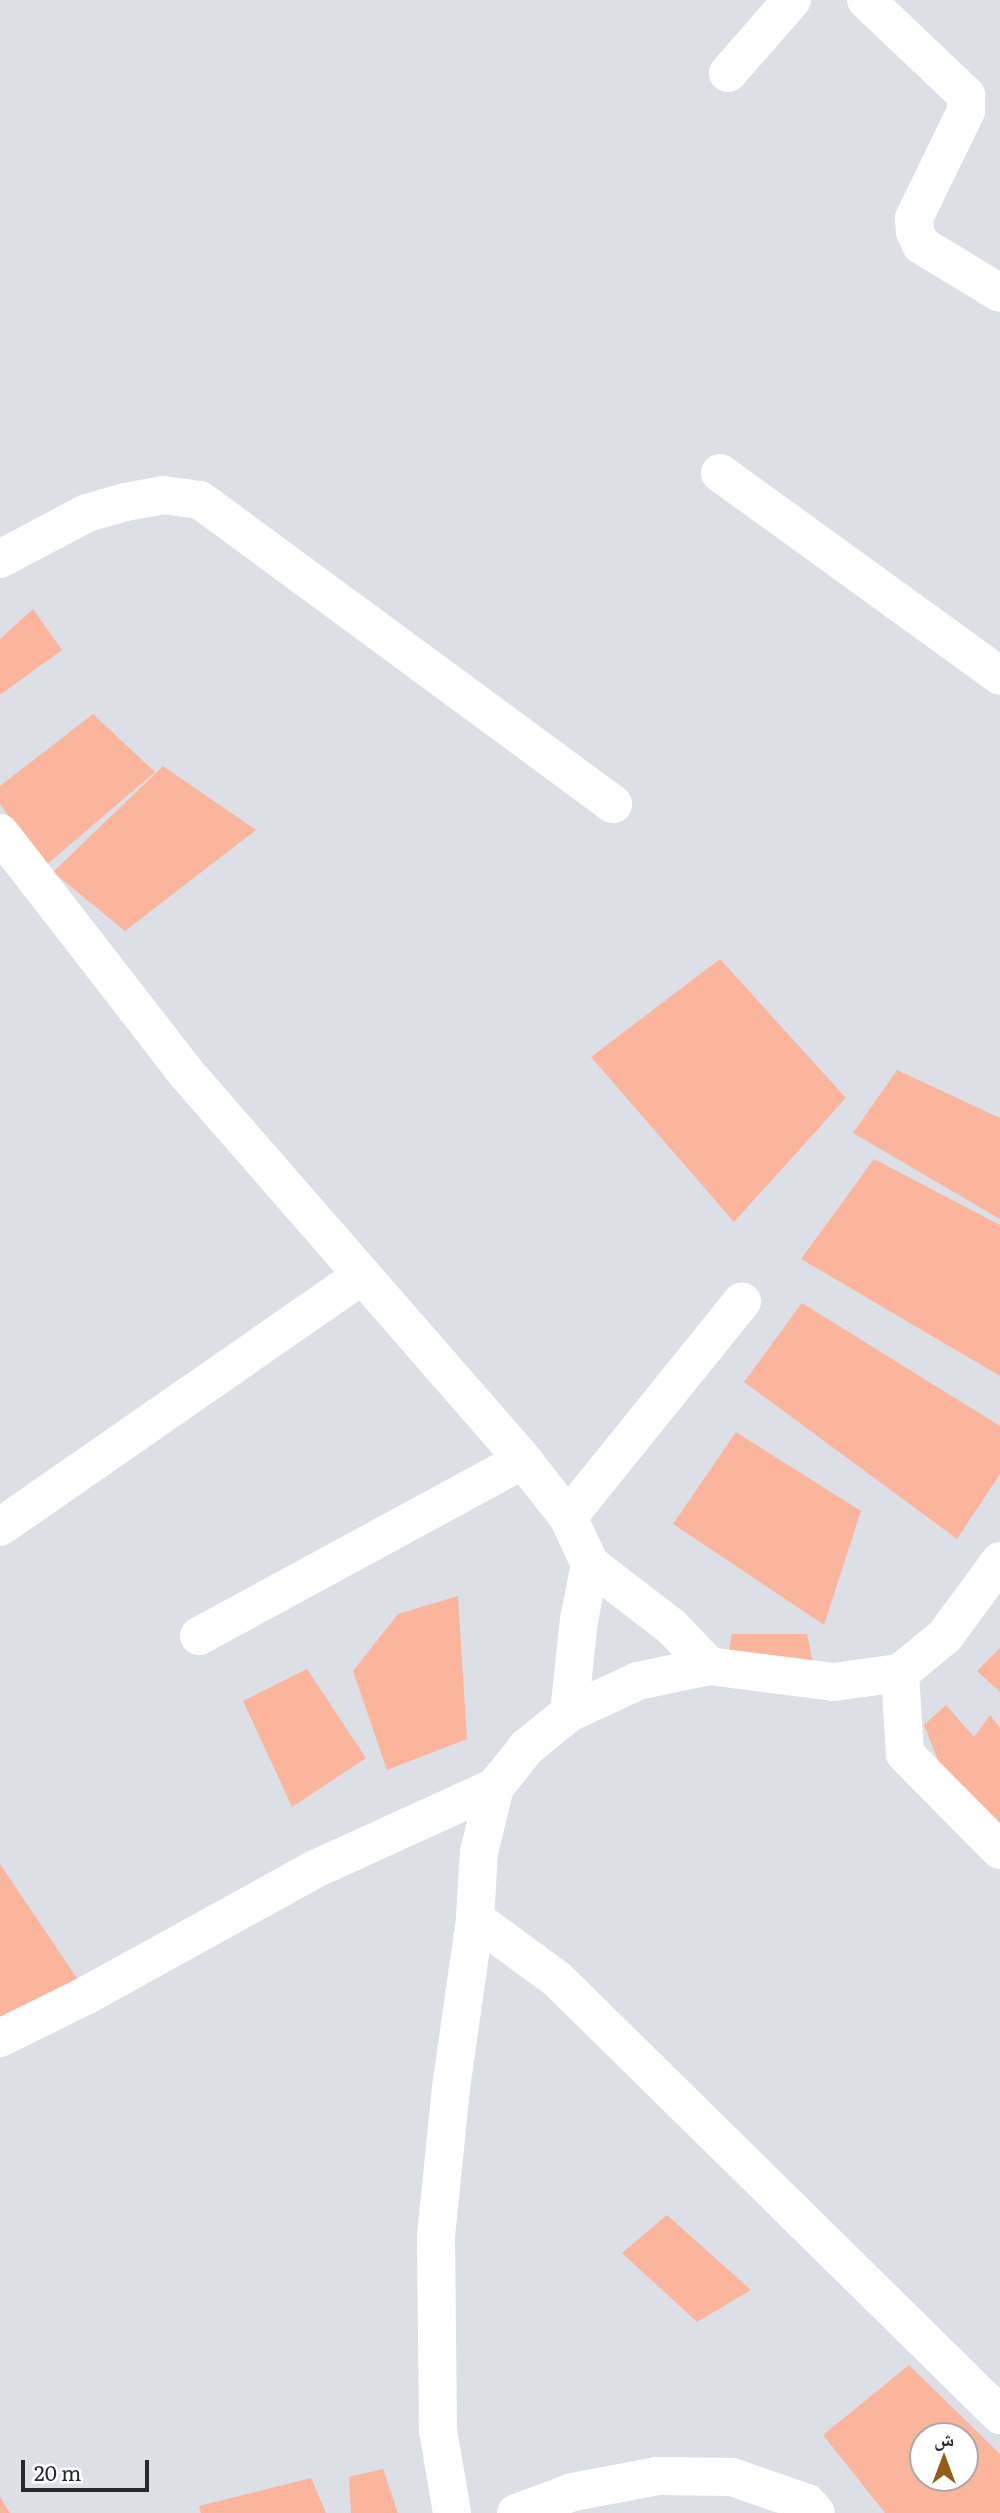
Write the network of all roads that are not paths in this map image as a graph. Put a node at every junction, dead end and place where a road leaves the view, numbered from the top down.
1 (792, 0) edge
2 (866, 0) edge
3 (728, 73) dead end
4 (1000, 293) edge
5 (720, 473) dead end
6 (0, 559) edge
7 (1000, 677) edge
8 (613, 804) dead end
9 (0, 832) edge
10 (362, 1275) junction
11 (742, 1301) dead end
12 (523, 1460) junction
13 (568, 1517) junction
14 (0, 1527) edge
15 (1000, 1560) edge
16 (590, 1564) junction
17 (199, 1636) dead end
18 (709, 1667) junction
19 (900, 1673) junction
20 (569, 1713) junction
21 (495, 1787) junction
22 (1000, 1850) edge
23 (475, 1919) junction
24 (0, 2038) edge
25 (1000, 2415) edge
26 (452, 2513) edge
27 (516, 2513) edge
28 (816, 2513) edge

1 - 3 street
2 - 4 street
5 - 7 street
6 - 8 street
9 - 10 street
10 - 12 street
10 - 14 street
11 - 13 street
12 - 13 street
12 - 17 street
13 - 16 street
15 - 19 street
16 - 18 street
16 - 20 street
18 - 19 street
18 - 20 street
19 - 22 street
20 - 21 street
21 - 23 street
21 - 24 street
23 - 25 street
23 - 26 street
27 - 28 street

